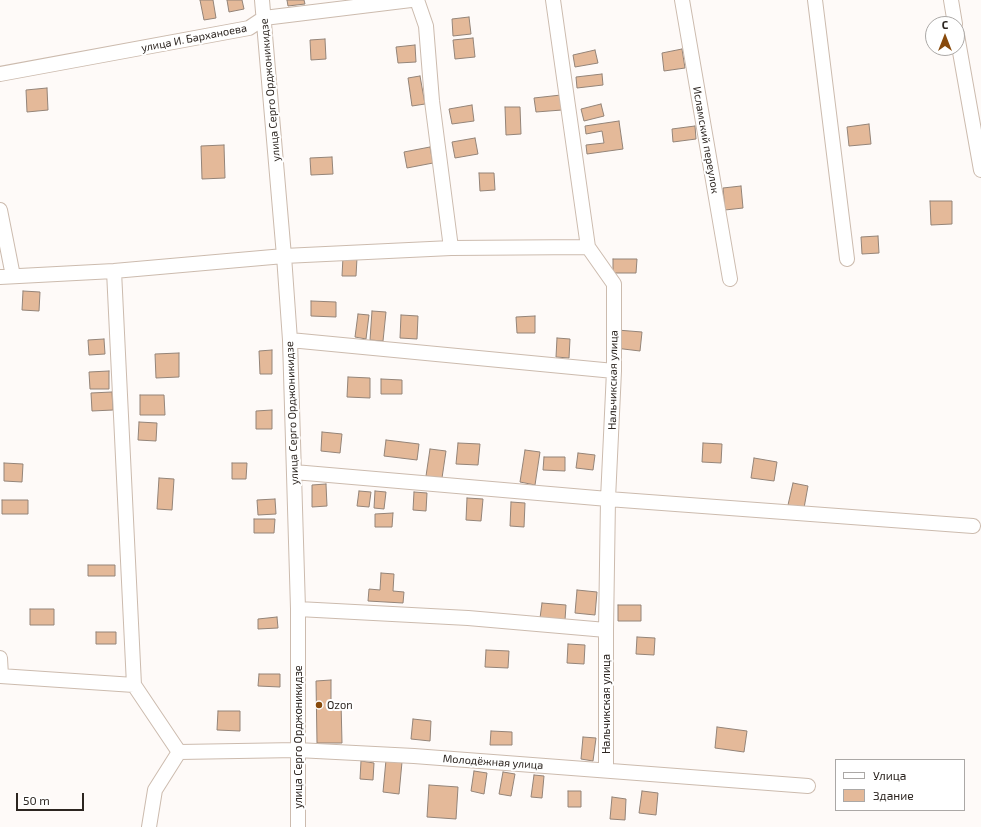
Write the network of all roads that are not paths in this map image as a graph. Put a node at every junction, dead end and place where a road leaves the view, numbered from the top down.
1 (262, 0) edge
2 (411, 0) edge
3 (417, 0) edge
4 (552, 0) edge
5 (682, 0) edge
6 (816, 0) edge
7 (951, 0) edge
8 (954, 16) edge
9 (264, 18) junction
10 (961, 56) edge
11 (0, 74) edge
12 (981, 170) edge
13 (0, 210) edge
14 (588, 246) junction
15 (451, 248) junction
16 (284, 256) junction
17 (847, 259) dead end
18 (114, 271) junction
19 (6, 277) edge
20 (730, 279) dead end
21 (290, 340) junction
22 (614, 370) junction
23 (294, 472) junction
24 (608, 499) junction
25 (973, 526) dead end
26 (298, 609) junction
27 (606, 630) junction
28 (0, 658) edge
29 (0, 676) edge
30 (134, 685) junction
31 (297, 750) junction
32 (179, 752) junction
33 (606, 770) junction
34 (808, 786) dead end
35 (149, 827) edge
36 (298, 827) edge

1 - 9 street, улица Серго Орджоникидзе
2 - 9 street, улица И. Барханоева
3 - 15 street
4 - 14 street, Нальчикская улица
5 - 20 street, Исламский переулок
6 - 17 street
7 - 8 street
9 - 11 street, улица И. Барханоева
9 - 16 street, улица Серго Орджоникидзе
10 - 12 street
13 - 19 street
14 - 15 street
14 - 22 street, Нальчикская улица
15 - 16 street
16 - 18 street
16 - 21 street, улица Серго Орджоникидзе
18 - 19 street
18 - 30 street
21 - 22 street
21 - 23 street, улица Серго Орджоникидзе
22 - 24 street, Нальчикская улица
23 - 24 street
23 - 26 street, улица Серго Орджоникидзе
24 - 25 street
24 - 27 street, Нальчикская улица
26 - 27 street
26 - 31 street, улица Серго Орджоникидзе
27 - 33 street, Нальчикская улица
28 - 29 street
29 - 30 street
30 - 32 street
31 - 32 street, Молодёжная улица
31 - 33 street, Молодёжная улица
31 - 36 street, улица Серго Орджоникидзе
32 - 35 street
33 - 34 street, Молодёжная улица

